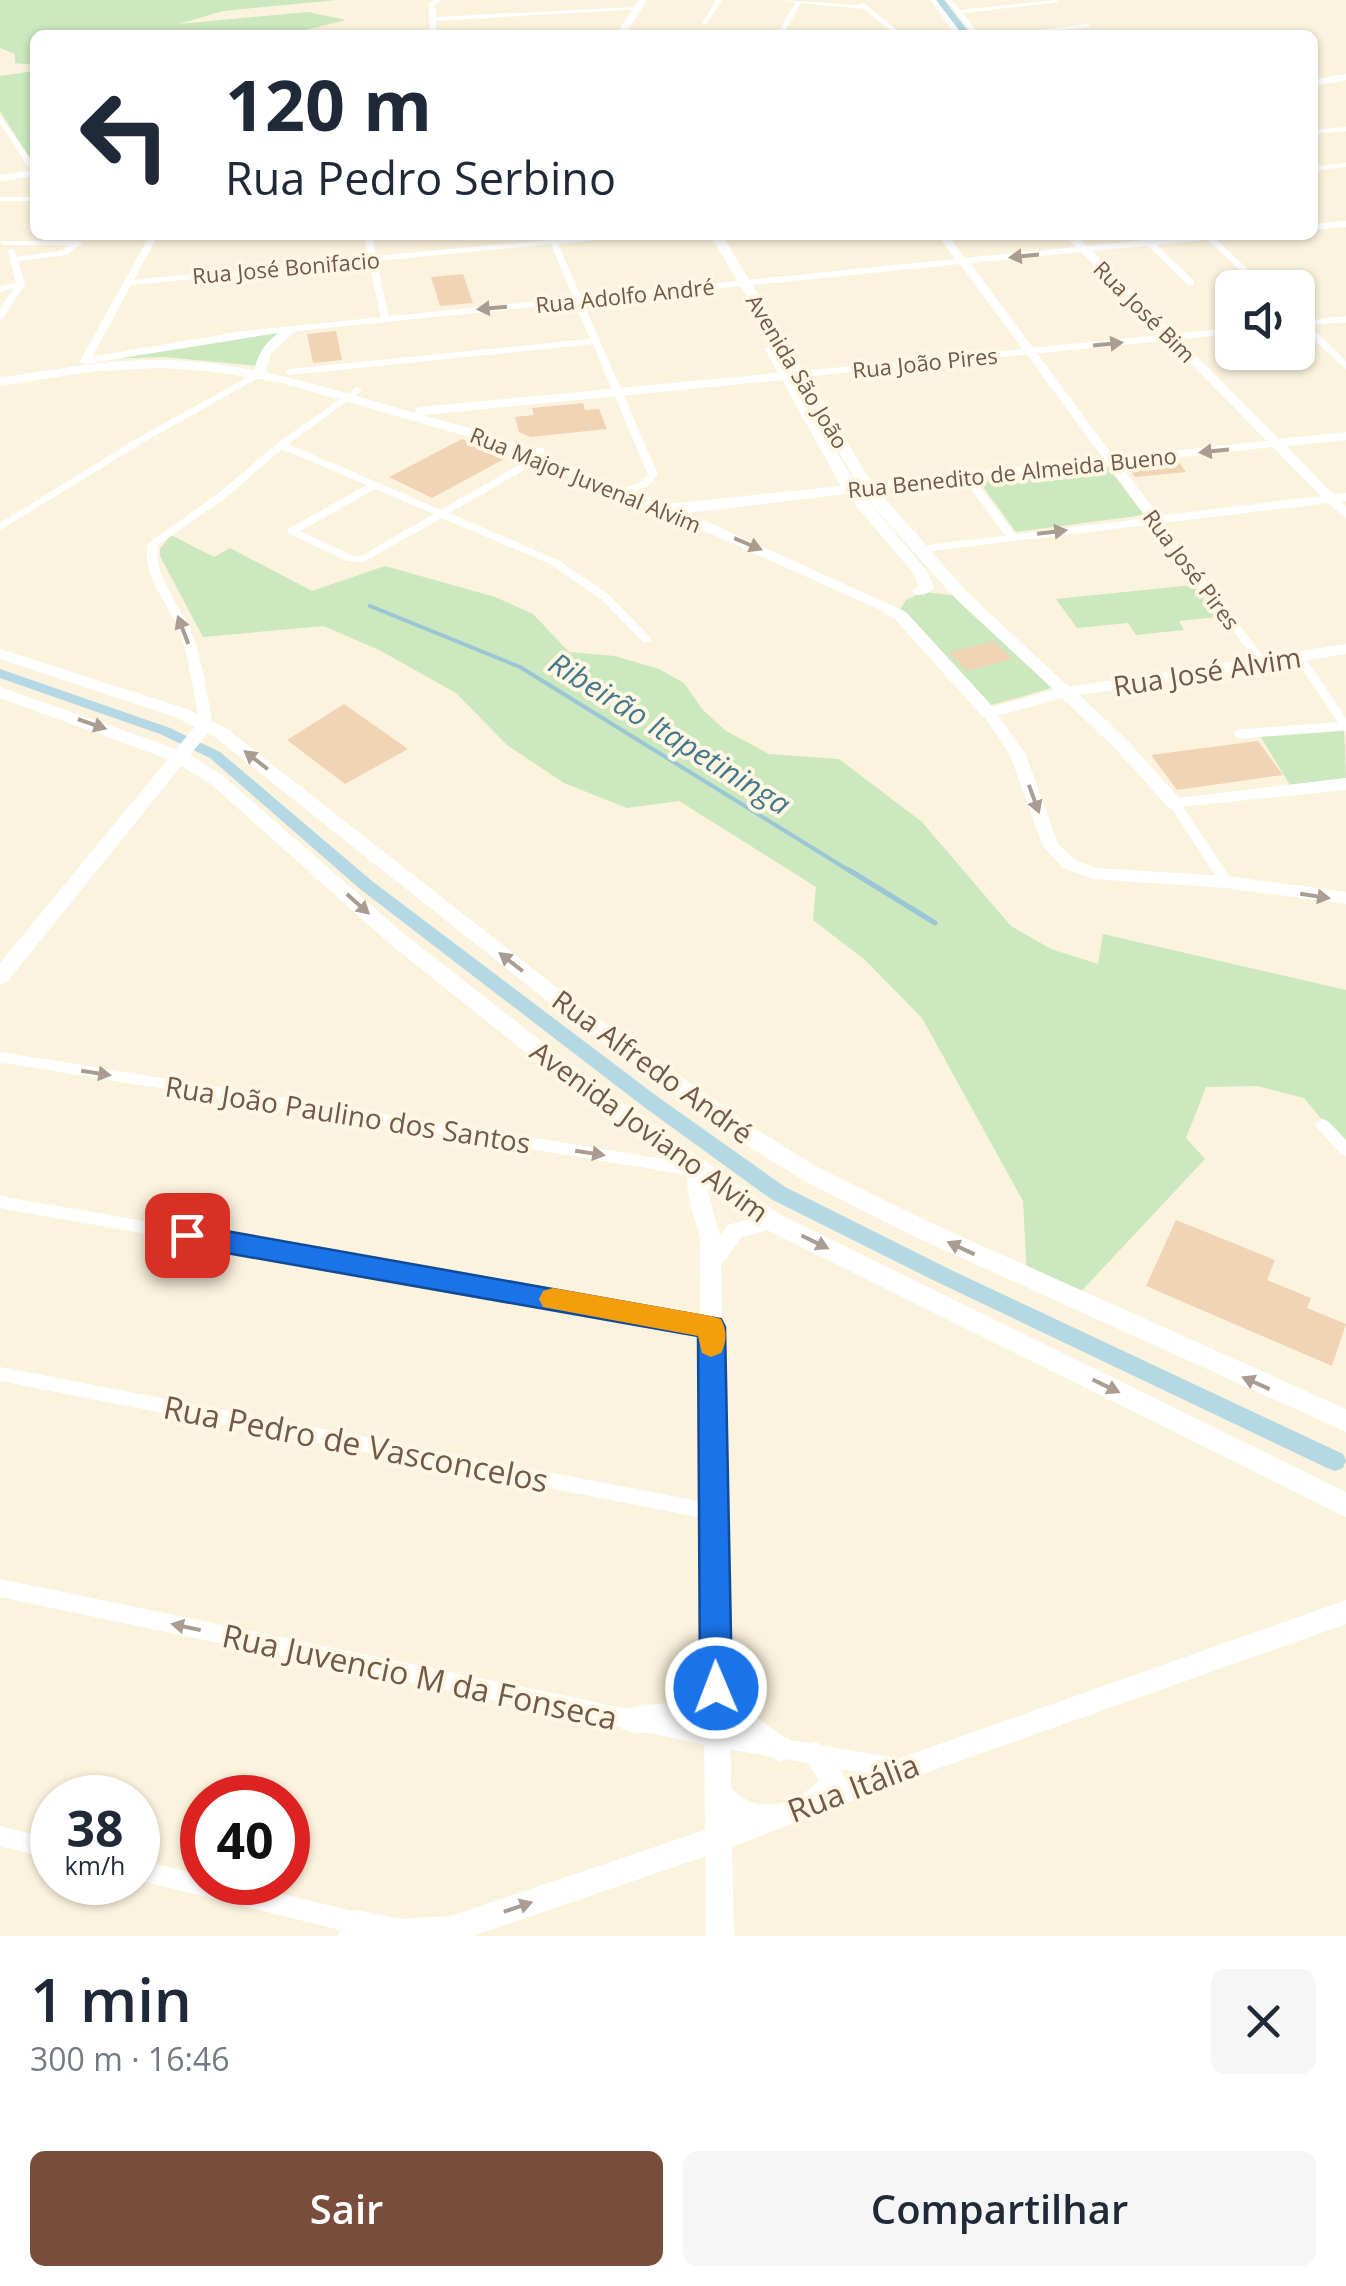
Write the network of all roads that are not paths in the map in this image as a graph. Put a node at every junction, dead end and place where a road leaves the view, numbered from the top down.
1 (437, 0) edge
2 (643, 0) edge
3 (719, 0) edge
4 (782, 0) edge
5 (933, 0) edge
6 (949, 0) edge
7 (799, 2) edge
8 (864, 2) edge
9 (1056, 2) edge
10 (630, 6) edge
11 (962, 11) junction
12 (432, 20) junction
13 (704, 23) dead end
14 (1088, 26) dead end
15 (433, 30) edge
16 (613, 30) edge
17 (622, 30) edge
18 (783, 30) edge
19 (895, 30) edge
20 (956, 30) edge
21 (974, 30) edge
22 (1050, 30) edge
23 (1346, 74) edge
24 (1318, 79) edge
25 (2, 123) edge
26 (1346, 129) edge
27 (1318, 131) edge
28 (30, 166) edge
29 (1346, 166) edge
30 (1318, 168) edge
31 (30, 175) edge
32 (0, 180) edge
33 (0, 199) edge
34 (30, 199) edge
35 (1346, 224) edge
36 (1318, 226) edge
37 (151, 240) edge
38 (369, 240) edge
39 (535, 240) edge
40 (553, 240) edge
41 (708, 240) edge
42 (718, 240) edge
43 (947, 240) edge
44 (1075, 240) edge
45 (1175, 240) edge
46 (1212, 240) edge
47 (1, 242) edge
48 (1150, 243) junction
49 (1084, 250) junction
50 (16, 259) junction
51 (373, 259) junction
52 (963, 262) junction
53 (1244, 270) edge
54 (128, 282) junction
55 (1191, 282) dead end
56 (21, 284) junction
57 (739, 284) junction
58 (0, 289) edge
59 (578, 300) junction
60 (0, 316) edge
61 (386, 318) junction
62 (1346, 319) edge
63 (1315, 322) edge
64 (293, 328) junction
65 (1215, 333) edge
66 (1171, 337) junction
67 (1315, 338) edge
68 (596, 341) junction
69 (1030, 352) junction
70 (85, 361) junction
71 (1346, 366) edge
72 (260, 371) junction
73 (290, 372) junction
74 (0, 375) edge
75 (794, 375) junction
76 (0, 382) edge
77 (355, 393) junction
78 (618, 393) junction
79 (429, 411) junction
80 (407, 412) junction
81 (1346, 436) edge
82 (1276, 444) junction
83 (281, 445) junction
84 (538, 455) junction
85 (1112, 462) junction
86 (967, 477) junction
87 (373, 486) junction
88 (859, 488) junction
89 (626, 490) junction
90 (1339, 498) edge
91 (704, 507) junction
92 (678, 509) joint
93 (1346, 514) edge
94 (442, 515) junction
95 (1155, 520) junction
96 (693, 521) junction
97 (0, 526) edge
98 (1012, 536) junction
99 (920, 550) junction
100 (920, 591) junction
101 (961, 595) junction
102 (900, 615) junction
103 (647, 640) dead end
104 (1346, 648) edge
105 (0, 654) edge
106 (1299, 656) junction
107 (1262, 662) junction
108 (0, 692) edge
109 (1067, 692) junction
110 (989, 713) junction
111 (1346, 726) edge
112 (203, 728) junction
113 (1239, 734) dead end
114 (175, 759) junction
115 (1346, 784) edge
116 (1175, 804) junction
117 (1226, 882) junction
118 (1346, 898) edge
119 (8, 959) edge
120 (0, 977) edge
121 (0, 1057) edge
122 (1323, 1125) dead end
123 (1346, 1150) edge
124 (697, 1170) junction
125 (0, 1202) edge
126 (771, 1221) junction
127 (710, 1262) junction
128 (711, 1327) junction
129 (0, 1374) edge
130 (1346, 1421) edge
131 (1346, 1505) edge
132 (713, 1512) junction
133 (0, 1588) edge
134 (1346, 1612) edge
135 (716, 1688) junction
136 (631, 1720) junction
137 (716, 1738) junction
138 (779, 1749) junction
139 (815, 1755) junction
140 (900, 1769) junction
141 (717, 1791) junction
142 (812, 1804) junction
143 (768, 1820) junction
144 (0, 1836) edge
145 (718, 1839) junction
146 (30, 1844) edge
147 (160, 1876) edge
148 (354, 1930) edge
149 (720, 1936) edge

1 - 12 street
2 - 10 main road
3 - 13 street
4 - 7 street
5 - 20 street
6 - 11 street
7 - 8 street
7 - 18 street
8 - 19 street
9 - 11 street
10 - 12 street
10 - 16 main road
10 - 17 main road
11 - 21 street
12 - 15 street
14 - 22 street
23 - 24 main road
25 - 28 street
26 - 27 street
29 - 30 street
31 - 32 main road
33 - 34 street
35 - 36 street
37 - 54 street
38 - 51 street
39 - 51 street, Rua José Bonifacio
40 - 59 street
41 - 57 main road, Avenida São João
42 - 57 main road, Avenida São João
43 - 52 street, Rua José Pires
44 - 49 street, Rua José Bim
45 - 48 street, Rua Adolfo André
46 - 53 street
47 - 50 street
47 - 50 street
48 - 49 street, Rua Adolfo André
48 - 55 street
49 -> 52 street, Rua Adolfo André
49 - 66 street, Rua José Bim
50 - 56 street
51 - 54 street, Rua José Bonifacio
51 - 61 street
52 - 57 street, Rua Adolfo André
52 - 69 street, Rua José Pires
54 - 70 street
56 - 58 street
56 - 60 street
57 - 59 street, Rua Adolfo André
57 - 75 main road, Avenida São João
59 -> 61 street, Rua Adolfo André
59 - 68 street
61 - 64 street, Rua Adolfo André
62 - 63 street
64 - 70 street, Rua Adolfo André
64 - 72 street
65 - 66 street, Rua João Pires
69 -> 66 street, Rua João Pires
66 - 82 street, Rua José Bim
67 - 71 street
68 - 73 street
68 - 78 street
69 - 75 street, Rua João Pires
69 - 85 street, Rua José Pires
70 - 72 main road
70 - 74 main road
72 - 73 main road, Rua Major Juvenal Alvim
72 - 76 main road
72 - 77 main road, Rua Major Juvenal Alvim
72 - 97 street
73 - 77 main road, Rua Major Juvenal Alvim
75 - 78 main road, Rua João Pires
75 - 88 main road, Avenida São João
77 - 79 main road, Rua Major Juvenal Alvim
77 - 80 main road, Rua Major Juvenal Alvim
77 - 83 street
78 - 79 main road, Rua João Pires
78 - 89 street
79 - 80 main road, Rua João Pires
79 - 84 main road, Rua Major Juvenal Alvim
80 - 84 main road, Rua Major Juvenal Alvim
81 - 82 street, Rua Benedito de Almeida Bueno
82 -> 85 street, Rua Benedito de Almeida Bueno
82 - 90 street, Rua José Bim
83 - 87 street
112 -> 83 street
84 - 89 main road, Rua Major Juvenal Alvim
84 - 94 street
85 - 86 street, Rua Benedito de Almeida Bueno
85 - 95 street, Rua José Pires
86 - 88 street, Rua Benedito de Almeida Bueno
86 - 98 street
87 - 94 street
87 - 94 street
88 - 91 main road, Rua Benedito de Almeida Bueno
88 - 99 main road, Avenida São João
88 - 100 main road, Avenida São João
89 - 92 main road, Rua Major Juvenal Alvim
89 - 96 main road, Rua Major Juvenal Alvim
90 - 93 street, Rua José Bim
90 - 95 street
91 - 92 main road, Rua Benedito de Almeida Bueno
91 - 96 main road
94 - 103 street
98 -> 95 street
95 - 107 street, Rua José Pires
96 -> 102 main road, Rua Major Juvenal Alvim
98 - 99 street
99 - 101 main road, Avenida São João
100 - 101 main road
100 - 102 main road
101 - 109 main road, Avenida São João
102 - 110 main road
104 - 106 main road, Rua José Alvim
105 - 112 main road, Rua Alfredo André
106 - 107 main road, Rua José Alvim
106 - 111 street
107 - 109 main road, Rua José Alvim
108 -> 114 main road, Avenida Joviano Alvim
109 - 110 main road, Rua José Alvim
109 - 116 main road, Avenida São João
110 -> 117 street
111 - 113 street
112 - 114 main road
130 -> 112 main road, Rua Alfredo André
114 - 119 main road
114 -> 124 main road, Avenida Joviano Alvim
115 - 116 main road
116 - 117 street
117 -> 118 street
119 - 120 main road
121 -> 124 street, Rua João Paulino dos Santos
122 - 123 street
124 - 126 main road, Avenida Joviano Alvim
124 - 127 street
125 - 128 street
126 - 127 street
126 -> 131 main road, Avenida Joviano Alvim
127 - 128 street
128 - 132 street
129 - 132 street, Rua Pedro de Vasconcelos
132 - 135 street
136 -> 133 street, Rua Juvencio M da Fonseca
134 - 140 street, Rua Itália
135 - 136 street
135 - 137 street
135 - 138 street
136 - 137 street, Rua Juvencio M da Fonseca
137 - 138 street, Rua Juvencio M da Fonseca
137 - 141 street
138 - 139 street, Rua Juvencio M da Fonseca
139 - 140 street, Rua Juvencio M da Fonseca
139 - 142 street
140 - 142 street, Rua Itália
141 - 143 street
141 - 145 street
142 - 143 street, Rua Itália
143 - 145 street, Rua Itália
144 - 146 street
148 -> 145 street, Rua Itália
145 - 149 street
147 - 148 street

